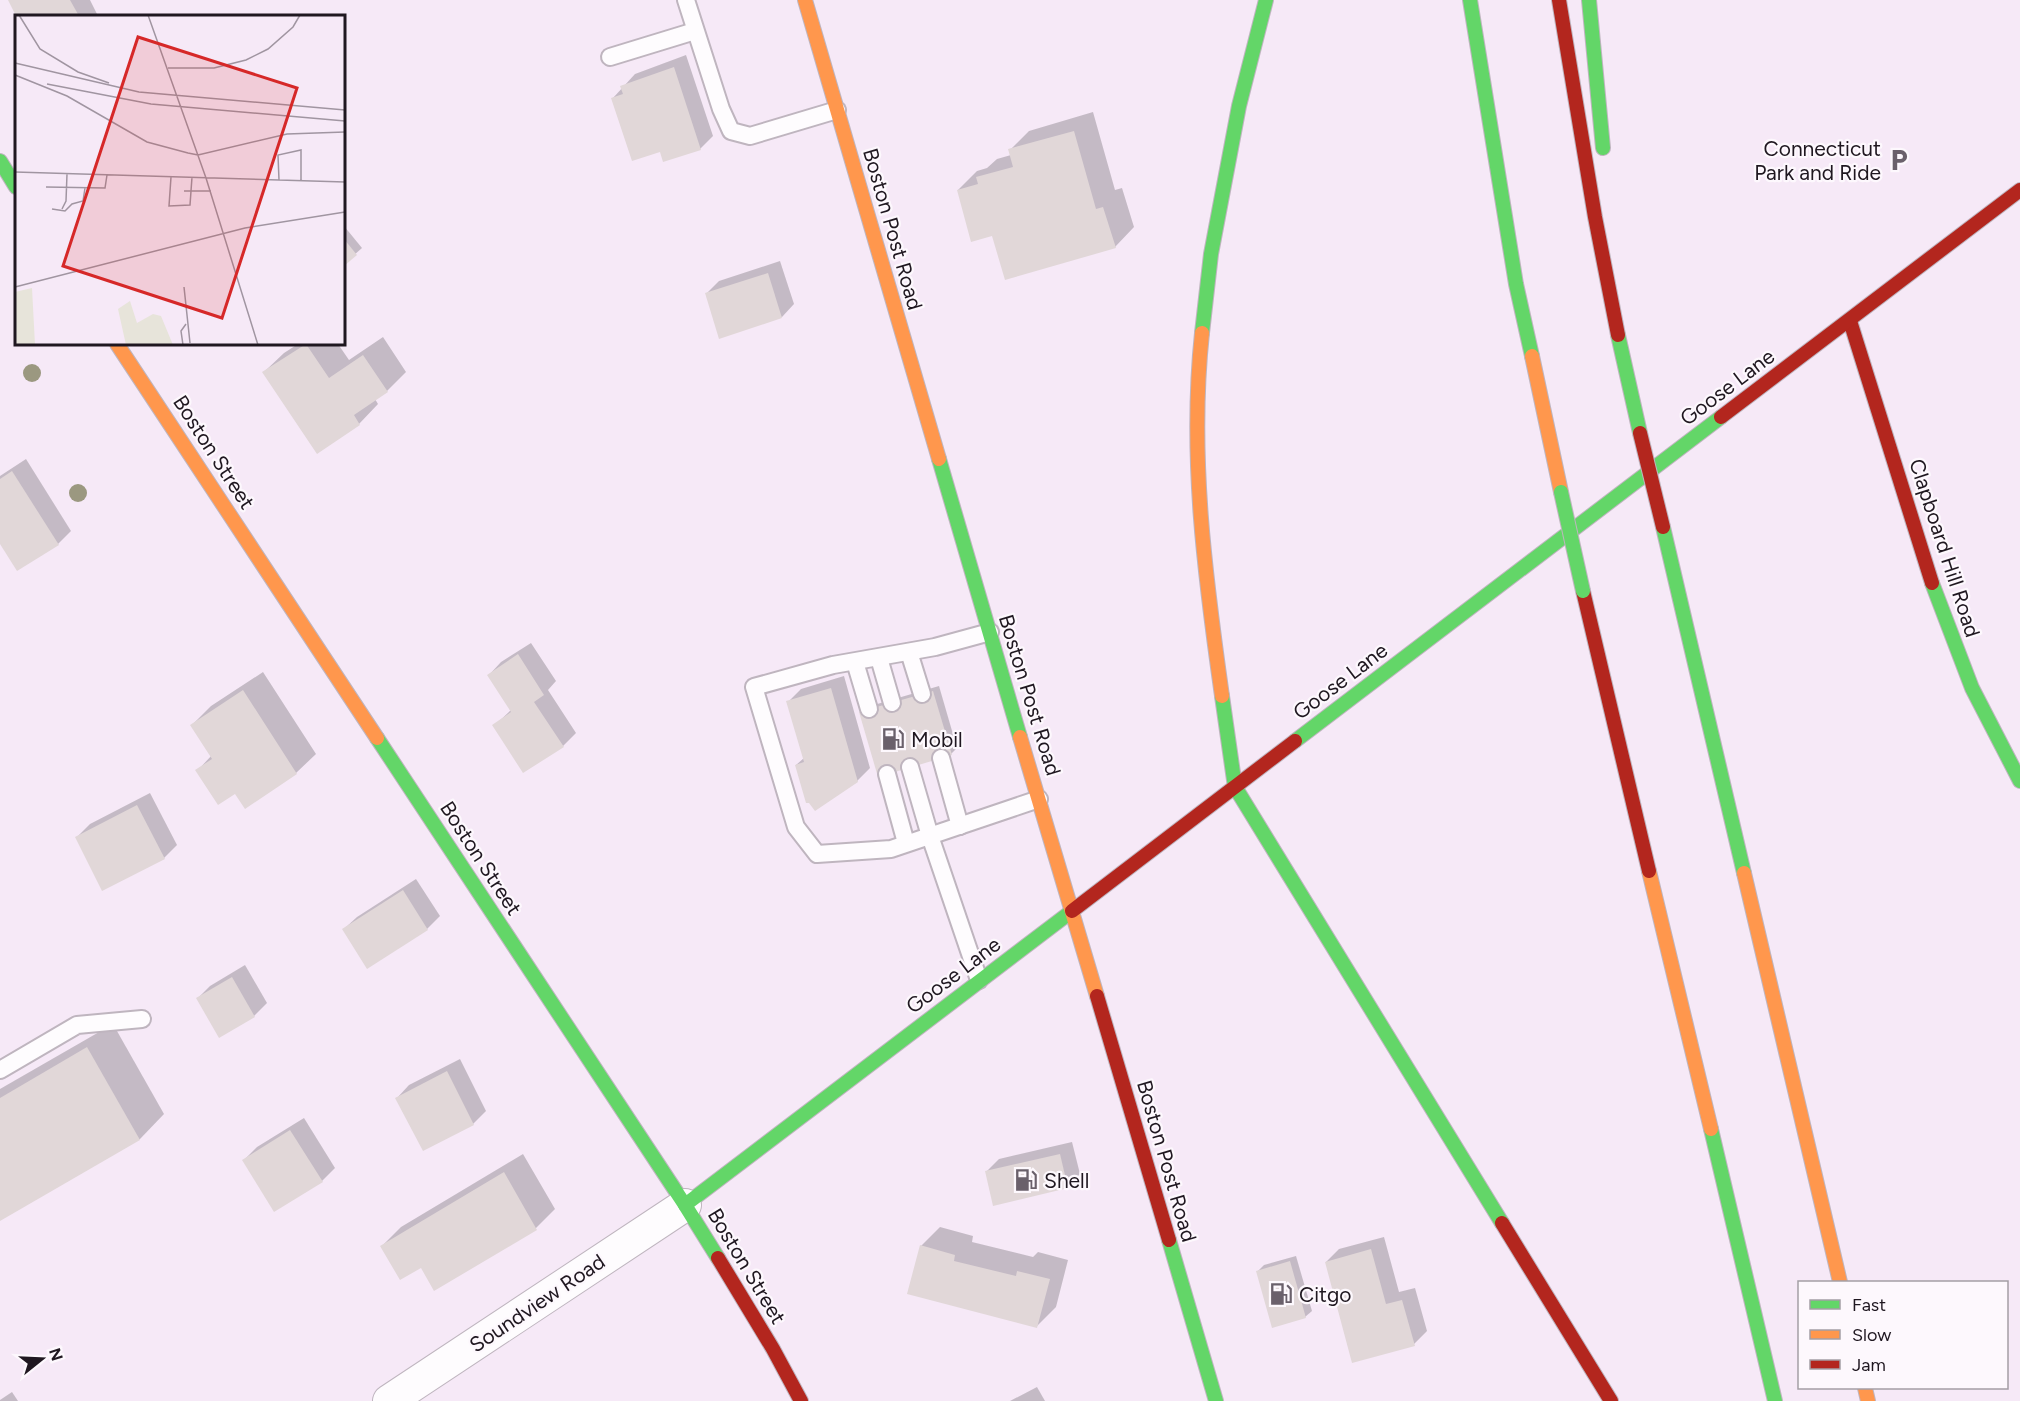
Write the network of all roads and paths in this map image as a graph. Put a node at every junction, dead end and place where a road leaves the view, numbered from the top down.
1 (686, 0) edge
2 (805, 0) edge
3 (1266, 0) edge
4 (1470, 0) edge
5 (1559, 0) edge
6 (1589, 0) edge
7 (695, 31) junction
8 (610, 57) dead end
9 (837, 110) junction
10 (0, 161) edge
11 (1604, 164) dead end
12 (15, 185) edge
13 (2020, 190) edge
14 (1610, 222) dead end
15 (1850, 321) junction
16 (118, 345) edge
17 (1623, 362) junction
18 (990, 632) junction
19 (909, 652) junction
20 (879, 658) junction
21 (855, 662) junction
22 (922, 694) dead end
23 (892, 703) dead end
24 (870, 710) dead end
25 (941, 758) dead end
26 (910, 767) dead end
27 (887, 774) dead end
28 (2020, 781) edge
29 (1235, 787) junction
30 (1039, 799) junction
31 (960, 826) junction
32 (930, 836) junction
33 (906, 843) junction
34 (1072, 911) junction
35 (980, 980) junction
36 (142, 1019) dead end
37 (0, 1070) edge
38 (685, 1205) junction
39 (1840, 1281) edge
40 (389, 1401) edge
41 (801, 1401) edge
42 (1216, 1401) edge
43 (1611, 1401) edge
44 (1775, 1401) edge

1 - 7 lane
2 - 9 main road, Boston Post Road
3 - 29 main road
4 - 44 main road, bridge
5 - 17 main road
6 - 11 main road
7 - 8 lane
7 - 9 lane
9 - 18 main road, Boston Post Road
10 - 12 main road
13 - 15 main road, Goose Lane
14 - 17 main road
15 - 28 main road, Clapboard Hill Road
15 - 29 main road, Goose Lane
16 - 38 main road, Boston Street
17 - 39 main road, bridge
18 - 19 lane
18 - 30 main road, Boston Post Road
19 - 20 lane
19 - 22 lane
20 - 21 lane
20 - 23 lane
21 - 24 lane
21 - 33 lane
25 - 31 lane
26 - 32 lane
27 - 33 lane
29 - 34 main road, Goose Lane
29 - 43 main road
30 - 31 lane
30 - 34 main road, Boston Post Road
31 - 32 lane
32 - 33 lane
32 - 35 lane
34 - 35 main road, Goose Lane
34 - 42 main road, Boston Post Road
35 - 38 main road, Goose Lane
36 - 37 lane
38 - 40 street, Soundview Road
38 - 41 main road, Boston Street

